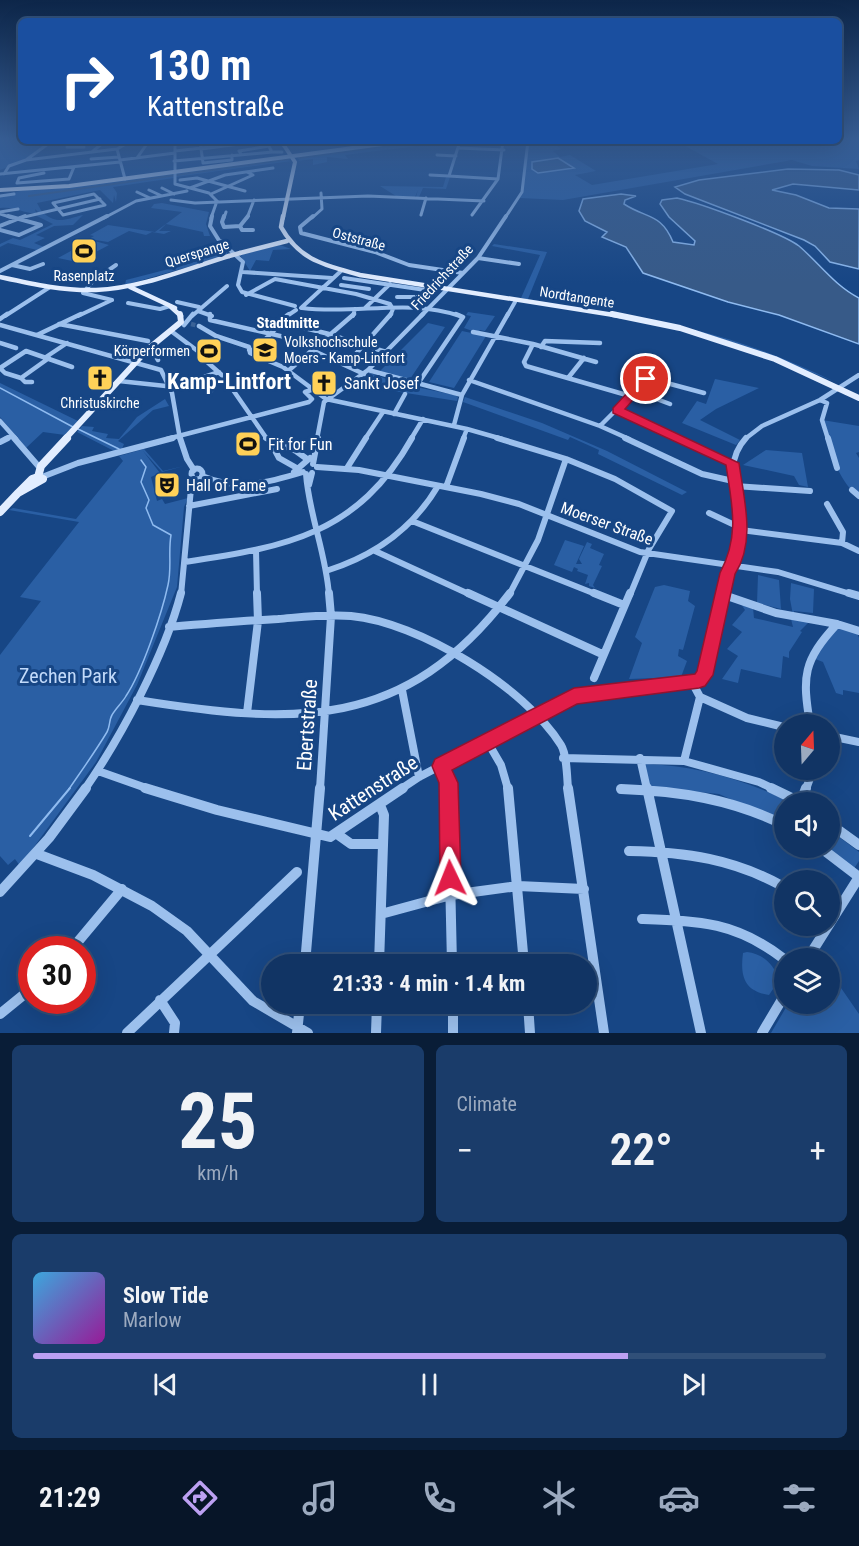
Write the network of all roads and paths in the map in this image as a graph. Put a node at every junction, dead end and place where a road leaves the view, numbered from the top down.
1 (43, 186) edge
2 (172, 186) dead end
3 (179, 186) edge
4 (194, 186) edge
5 (223, 186) edge
6 (289, 186) edge
7 (493, 186) edge
8 (523, 186) edge
9 (226, 187) junction
10 (162, 188) dead end
11 (0, 190) edge
12 (149, 190) dead end
13 (185, 190) junction
14 (137, 192) dead end
15 (14, 194) dead end
16 (174, 194) junction
17 (211, 194) junction
18 (0, 196) edge
19 (162, 196) junction
20 (322, 196) junction
21 (132, 198) dead end
22 (150, 198) junction
23 (426, 198) junction
24 (100, 199) junction
25 (138, 200) junction
26 (171, 200) dead end
27 (254, 200) junction
28 (286, 200) junction
29 (217, 201) junction
30 (229, 201) junction
31 (484, 201) junction
32 (18, 209) dead end
33 (57, 209) junction
34 (226, 212) dead end
35 (0, 213) edge
36 (421, 215) dead end
37 (472, 215) dead end
38 (17, 219) junction
39 (240, 226) junction
40 (0, 228) edge
41 (253, 230) dead end
42 (287, 241) junction
43 (276, 243) junction
44 (478, 258) junction
45 (43, 264) dead end
46 (519, 264) dead end
47 (11, 265) junction
48 (116, 265) dead end
49 (0, 271) edge
50 (341, 271) junction
51 (243, 272) junction
52 (463, 273) junction
53 (279, 274) junction
54 (0, 277) edge
55 (333, 278) junction
56 (344, 278) dead end
57 (275, 279) junction
58 (359, 280) junction
59 (390, 284) junction
60 (341, 285) dead end
61 (227, 286) dead end
62 (354, 286) junction
63 (50, 287) junction
64 (141, 288) junction
65 (415, 288) junction
66 (320, 289) junction
67 (369, 289) dead end
68 (448, 289) junction
69 (84, 290) junction
70 (432, 291) dead end
71 (246, 295) junction
72 (410, 296) junction
73 (397, 297) dead end
74 (416, 297) dead end
75 (375, 299) junction
76 (177, 302) dead end
77 (514, 302) dead end
78 (128, 303) dead end
79 (170, 306) junction
80 (392, 306) junction
81 (299, 307) junction
82 (457, 307) dead end
83 (365, 308) junction
84 (430, 308) junction
85 (199, 309) junction
86 (355, 309) junction
87 (451, 313) junction
88 (0, 319) edge
89 (210, 321) junction
90 (280, 322) junction
91 (185, 323) junction
92 (60, 324) junction
93 (0, 325) edge
94 (172, 331) junction
95 (473, 332) dead end
96 (38, 335) junction
97 (269, 335) junction
98 (330, 335) junction
99 (494, 337) junction
100 (148, 341) dead end
101 (67, 343) junction
102 (533, 344) junction
103 (600, 344) dead end
104 (1, 345) edge
105 (320, 345) junction
106 (366, 346) junction
107 (541, 346) junction
108 (16, 348) dead end
109 (148, 349) junction
110 (314, 351) junction
111 (250, 352) junction
112 (386, 352) junction
113 (47, 358) junction
114 (584, 358) junction
115 (158, 360) dead end
116 (136, 362) junction
117 (596, 362) dead end
118 (346, 365) junction
119 (72, 367) dead end
120 (0, 368) edge
121 (288, 371) junction
122 (219, 372) junction
123 (366, 372) junction
124 (859, 375) edge
125 (21, 378) junction
126 (568, 378) junction
127 (201, 380) junction
128 (469, 380) junction
129 (119, 381) junction
130 (32, 382) dead end
131 (417, 385) junction
132 (170, 387) junction
133 (240, 388) dead end
134 (840, 388) junction
135 (233, 390) junction
136 (311, 390) junction
137 (635, 391) junction
138 (704, 393) dead end
139 (209, 394) dead end
140 (405, 394) dead end
141 (462, 395) junction
142 (630, 396) junction
143 (859, 398) edge
144 (326, 399) junction
145 (820, 400) junction
146 (670, 405) dead end
147 (617, 410) junction
148 (383, 412) junction
149 (394, 414) junction
150 (252, 417) junction
151 (423, 419) junction
152 (0, 421) edge
153 (454, 425) junction
154 (600, 426) junction
155 (467, 429) junction
156 (12, 436) junction
157 (179, 437) junction
158 (0, 442) edge
159 (271, 442) junction
160 (566, 459) junction
161 (732, 463) junction
162 (307, 466) junction
163 (40, 468) junction
164 (347, 468) junction
165 (837, 468) dead end
166 (194, 470) junction
167 (202, 476) junction
168 (388, 476) junction
169 (41, 478) junction
170 (190, 481) junction
171 (734, 484) junction
172 (438, 486) junction
173 (446, 487) junction
174 (277, 489) dead end
175 (852, 490) dead end
176 (810, 491) dead end
177 (859, 496) edge
178 (827, 504) dead end
179 (189, 506) junction
180 (0, 512) edge
181 (710, 513) dead end
182 (548, 516) junction
183 (412, 521) junction
184 (741, 529) junction
185 (316, 531) junction
186 (843, 543) junction
187 (256, 550) junction
188 (375, 551) junction
189 (859, 551) edge
190 (648, 554) junction
191 (185, 562) junction
192 (733, 565) junction
193 (526, 566) junction
194 (326, 571) junction
195 (724, 595) junction
196 (859, 596) edge
197 (624, 604) junction
198 (499, 607) junction
199 (331, 616) junction
200 (258, 621) junction
201 (837, 624) junction
202 (169, 627) junction
203 (859, 631) edge
204 (456, 654) junction
205 (602, 654) junction
206 (594, 678) dead end
207 (692, 682) junction
208 (402, 690) junction
209 (700, 697) junction
210 (137, 700) junction
211 (325, 712) junction
212 (247, 713) junction
213 (808, 714) edge
214 (536, 717) junction
215 (774, 724) edge
216 (840, 738) edge
217 (488, 741) junction
218 (859, 742) edge
219 (564, 758) junction
220 (640, 758) junction
221 (684, 761) junction
222 (441, 766) junction
223 (98, 771) junction
224 (419, 777) junction
225 (621, 789) dead end
226 (648, 790) junction
227 (780, 792) edge
228 (380, 805) junction
229 (774, 820) edge
230 (840, 831) edge
231 (318, 834) junction
232 (337, 834) junction
233 (383, 844) junction
234 (859, 845) edge
235 (629, 850) dead end
236 (662, 851) junction
237 (37, 854) junction
238 (833, 858) edge
239 (297, 872) dead end
240 (859, 877) edge
241 (774, 881) edge
242 (518, 886) junction
243 (122, 889) junction
244 (584, 889) junction
245 (0, 892) edge
246 (451, 895) junction
247 (840, 908) edge
248 (381, 914) junction
249 (642, 919) dead end
250 (676, 920) junction
251 (83, 936) edge
252 (774, 952) edge
253 (306, 954) edge
254 (379, 954) edge
255 (452, 954) edge
256 (523, 954) edge
257 (210, 955) junction
258 (18, 999) edge
259 (160, 1000) junction
260 (774, 1013) edge
261 (0, 1014) edge
262 (299, 1014) edge
263 (377, 1014) edge
264 (453, 1014) edge
265 (529, 1014) edge
266 (297, 1031) edge
267 (127, 1033) edge
268 (174, 1033) edge
269 (308, 1033) edge
270 (376, 1033) edge
271 (453, 1033) edge
272 (530, 1033) edge
273 (604, 1033) edge
274 (700, 1033) edge
275 (762, 1033) edge

1 - 11 main road
2 - 13 street
3 - 13 street
4 - 13 street
5 - 9 street
6 - 28 main road
7 - 31 street
8 - 44 street, Friedrichstraße
9 - 17 street
9 - 30 street
10 - 16 street
12 - 19 street
13 - 16 street
13 - 17 street
14 - 22 street
15 - 18 street
16 - 19 street
17 - 29 street
19 - 22 street
20 - 23 street
20 - 28 street
20 - 52 street, Oststraße
21 - 25 street
22 - 25 street
23 - 31 street
23 - 36 street
24 - 33 street
24 - 33 street
24 - 33 street
25 - 47 street
26 - 29 street
27 - 28 street
27 - 30 street
27 - 39 street
28 - 42 main road
29 - 30 street
29 - 51 street
31 - 37 street
32 - 35 street
33 - 38 street
34 - 39 street
35 - 38 street
38 - 40 street
38 - 40 street
39 - 41 street
42 - 43 main road, Querspange
42 - 43 main road
42 - 50 main road, Nordtangente
43 - 64 main road, Querspange, bridge
44 - 46 street
44 - 52 street, Friedrichstraße
45 - 47 street
47 - 49 street
48 - 69 street
50 - 55 street
50 - 68 main road, Nordtangente
51 - 53 street
51 - 71 street
52 - 68 street, Friedrichstraße
53 - 55 street
53 - 57 street
54 - 63 main road
55 - 66 street
56 - 58 street
57 - 66 street
57 - 71 street
58 - 59 street
58 - 62 street
59 - 65 street
59 - 75 street
60 - 62 street
61 - 85 street
62 - 67 street
63 - 69 main road
63 - 88 street
64 - 69 main road
64 - 79 main road
65 - 70 street
65 - 72 street
66 - 75 street
66 - 81 street
68 - 84 street, Friedrichstraße
68 - 134 main road, Nordtangente
69 - 92 street
71 - 81 street
72 - 73 street
72 - 74 street
75 - 80 street
75 - 83 street
76 - 85 street
77 - 99 street
78 - 79 street
79 - 91 main road
80 - 83 street
80 - 84 street
80 - 106 street
81 - 86 street
81 - 90 street
82 - 87 street
83 - 86 street
84 - 87 street
84 - 112 street, Friedrichstraße
85 - 89 street
85 - 91 street
86 - 98 street
87 - 131 street
89 - 97 street
89 - 111 street
90 - 97 street
90 - 98 street
91 - 94 main road
92 - 96 street
92 - 100 street
93 - 96 street
94 - 109 main road
94 - 122 street
95 - 99 street
96 - 101 street
97 - 105 street
97 - 111 street
98 - 105 street
98 - 106 street
99 - 102 street
99 - 128 street
101 - 113 street
101 - 116 street
102 - 107 street
102 - 126 street
103 - 107 street
104 - 108 street
105 - 110 street
106 - 112 street
106 - 118 street
107 - 114 street
109 - 115 street
109 - 116 main road
110 - 118 street
110 - 121 street
111 - 121 street
112 - 123 street, Friedrichstraße
113 - 119 street
113 - 120 street
113 - 125 street
114 - 117 street
114 - 126 street
116 - 129 main road
116 - 132 street
118 - 123 street
120 - 125 street
121 - 136 street
122 - 127 street
122 - 135 street
123 - 131 street
123 - 144 street, Friedrichstraße
124 - 134 street
125 - 130 street
126 - 142 street
127 - 132 street
127 - 139 street
128 - 141 street
128 - 154 street
129 - 132 street
129 - 163 main road
131 - 141 street
132 - 157 street
133 - 135 street
134 - 143 main road, Nordtangente
134 - 145 street
135 - 150 street
136 - 144 street
136 - 150 street
137 - 138 street
137 - 142 street
137 - 146 street
140 - 149 street
141 - 153 street
142 - 147 street
144 - 148 street
144 - 162 street, Ebertstraße
145 - 161 street
145 - 165 street
147 - 154 street
147 - 161 street
148 - 149 street
148 - 164 street
149 - 151 street
150 - 157 street
150 - 159 street
151 - 153 street
151 - 168 street
152 - 156 street
153 - 155 street
154 - 171 street
155 - 160 street
155 - 173 street
156 - 158 street
156 - 163 street
157 - 166 street
157 - 169 street
159 - 162 street
159 - 162 street
160 - 182 street
160 - 190 street
161 - 171 street
162 - 164 street, Moerser Straße
162 - 167 street, Moerser Straße
162 - 185 street, Ebertstraße
163 - 169 main road
164 - 168 street, Moerser Straße
166 - 167 street
166 - 170 street
167 - 170 street
168 - 172 street, Moerser Straße
168 - 185 street
169 - 180 main road
170 - 179 street
171 - 176 street
171 - 184 street
172 - 173 street, Moerser Straße
172 - 183 street
173 - 182 street, Moerser Straße
174 - 179 street
175 - 177 street
178 - 186 street
179 - 191 street
181 - 184 street
182 - 190 street, Moerser Straße
182 - 193 street
183 - 188 street
183 - 193 street
184 - 186 street
184 - 192 street
185 - 187 street
185 - 194 street, Ebertstraße
186 - 189 street
187 - 191 street
187 - 200 street
188 - 194 street
188 - 198 street
190 - 192 street, Moerser Straße
190 - 197 street
191 - 202 street
192 - 195 street
192 - 196 street, Moerser Straße
193 - 197 street
193 - 198 street
194 - 199 street, Ebertstraße
195 - 201 street
195 - 207 street
197 - 205 street
198 - 204 street
198 - 205 street
199 - 200 street
199 - 204 street
199 - 211 street, Ebertstraße
200 - 202 street
200 - 212 street
201 - 203 street
201 - 213 street
202 - 210 street
204 - 208 street
204 - 214 street
205 - 206 street
207 - 209 street
207 - 214 street, Kattenstraße
208 - 211 street
208 - 224 street
209 - 215 street
209 - 221 street
210 - 212 street
210 - 223 street
211 - 212 street
211 - 231 street, Ebertstraße
214 - 217 street, Kattenstraße
214 - 219 street
216 - 218 street
217 - 222 street, Kattenstraße
217 - 242 street
219 - 220 street
219 - 244 street
220 - 221 street
220 - 226 street
221 - 227 street
222 - 224 street, Kattenstraße
222 - 246 street
223 - 231 street, Kattenstraße
223 - 237 street
224 - 228 street, Kattenstraße
225 - 226 street
226 - 229 street
226 - 236 street
228 - 232 street, Kattenstraße
228 - 233 street
230 - 234 street
231 - 232 street, Kattenstraße
231 - 253 street, Ebertstraße
232 - 233 street
233 - 248 street
235 - 236 street
236 - 241 street
236 - 250 street
237 - 243 street
237 - 245 street
238 - 240 street
239 - 257 street
240 - 247 street
242 - 244 street
242 - 246 street
242 - 256 street
243 - 251 street
243 - 257 street
244 - 273 street
246 - 248 street
246 - 255 street
248 - 254 street
249 - 250 street
250 - 252 street
250 - 274 street
257 - 259 street
257 - 266 street
258 - 261 street
259 - 267 street
259 - 268 street
260 - 275 street
262 - 266 street
263 - 270 street
264 - 271 street
265 - 272 street
266 - 269 street

